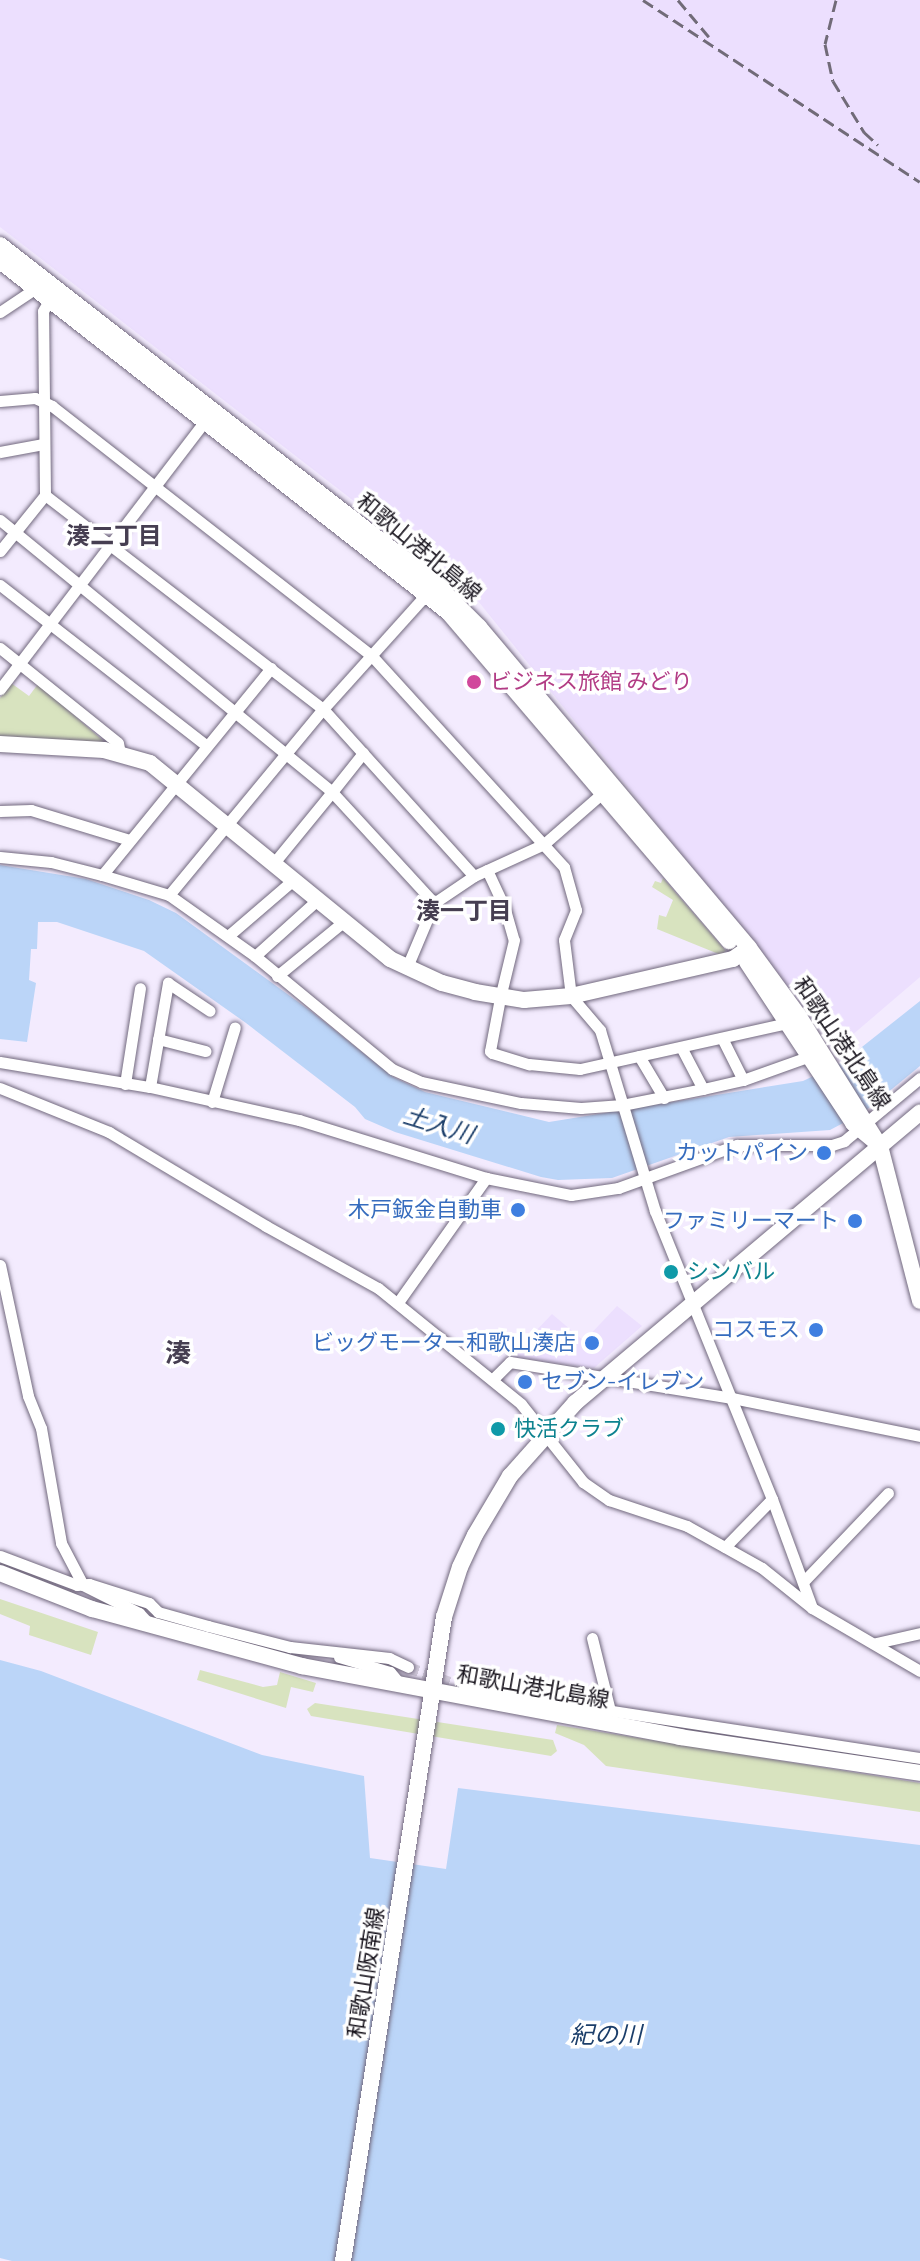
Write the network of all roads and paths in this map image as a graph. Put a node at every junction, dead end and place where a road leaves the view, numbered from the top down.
1 (0, 245) edge
2 (0, 261) edge
3 (47, 289) junction
4 (0, 312) edge
5 (0, 401) edge
6 (42, 401) junction
7 (209, 416) junction
8 (43, 444) junction
9 (0, 452) edge
10 (153, 487) junction
11 (45, 495) junction
12 (0, 520) edge
13 (14, 533) junction
14 (109, 544) junction
15 (0, 551) edge
16 (0, 585) edge
17 (76, 585) junction
18 (432, 588) junction
19 (49, 623) junction
20 (0, 648) edge
21 (371, 655) junction
22 (20, 663) junction
23 (271, 668) junction
24 (0, 689) edge
25 (323, 709) junction
26 (235, 712) junction
27 (0, 744) edge
28 (207, 746) junction
29 (120, 753) junction
30 (363, 753) junction
31 (287, 755) junction
32 (176, 784) junction
33 (608, 789) junction
34 (332, 792) junction
35 (0, 811) edge
36 (229, 826) junction
37 (130, 840) junction
38 (544, 844) junction
39 (0, 857) edge
40 (273, 864) junction
41 (487, 870) junction
42 (102, 875) junction
43 (474, 876) junction
44 (292, 881) junction
45 (169, 895) junction
46 (316, 901) junction
47 (434, 903) junction
48 (343, 922) junction
49 (228, 936) junction
50 (745, 952) junction
51 (255, 956) junction
52 (407, 967) junction
53 (277, 976) junction
54 (140, 988) dead end
55 (571, 996) junction
56 (500, 998) junction
57 (210, 1011) dead end
58 (788, 1023) junction
59 (235, 1027) dead end
60 (722, 1038) junction
61 (158, 1039) junction
62 (681, 1047) junction
63 (205, 1051) dead end
64 (639, 1056) junction
65 (818, 1061) junction
66 (0, 1062) edge
67 (608, 1062) junction
68 (920, 1078) edge
69 (743, 1080) junction
70 (125, 1084) junction
71 (150, 1087) junction
72 (0, 1088) edge
73 (703, 1089) junction
74 (664, 1098) junction
75 (212, 1102) junction
76 (623, 1108) junction
77 (920, 1112) edge
78 (862, 1123) junction
79 (880, 1146) junction
80 (643, 1176) junction
81 (486, 1178) junction
82 (0, 1265) edge
83 (399, 1301) junction
84 (920, 1301) edge
85 (694, 1303) junction
86 (606, 1377) junction
87 (493, 1379) junction
88 (732, 1398) junction
89 (547, 1432) junction
90 (920, 1436) edge
91 (888, 1493) dead end
92 (772, 1499) junction
93 (725, 1547) junction
94 (0, 1556) edge
95 (0, 1573) edge
96 (803, 1582) junction
97 (83, 1585) junction
98 (812, 1608) junction
99 (151, 1626) junction
100 (920, 1633) edge
101 (592, 1638) dead end
102 (876, 1643) junction
103 (328, 1653) junction
104 (408, 1667) tunnel mouth
105 (920, 1671) edge
106 (400, 1684) junction
107 (432, 1691) junction
108 (467, 1693) junction
109 (610, 1711) junction
110 (920, 1758) edge
111 (920, 1773) edge
112 (343, 2261) edge

1 - 3 main road, 和歌山港北島線
2 - 3 main road, 和歌山港北島線
3 - 4 street
3 - 6 street
3 - 7 main road, 和歌山港北島線
5 - 6 street
6 - 8 street
6 - 10 street
7 - 10 street
7 - 18 main road, 和歌山港北島線
8 - 9 street
8 - 11 street
10 - 14 street
10 - 21 street
11 - 13 street
11 - 14 street
12 - 13 street
13 - 15 street
13 - 17 street
14 - 17 street
14 - 23 street
16 - 19 street
17 - 19 street
17 - 26 street
18 - 21 street
18 - 33 main road, 和歌山港北島線
19 - 22 street
19 - 28 street
20 - 22 street
21 - 25 street
21 - 38 street
22 - 24 street
22 - 29 street
23 - 25 street
23 - 26 street
25 - 30 street
25 - 31 street
26 - 28 street
26 - 31 street
27 - 29 main road
28 - 32 street
29 - 32 main road
30 - 34 street
30 - 43 street
31 - 34 street
31 - 36 street
32 - 36 main road
32 - 37 street
33 - 38 street
33 - 50 main road, 和歌山港北島線
34 - 40 street
34 - 47 street
35 - 37 street
36 - 40 main road
36 - 45 street
37 - 42 street
38 - 41 street
38 - 55 street
39 - 42 street
40 - 44 main road
41 - 43 street
41 - 56 street
42 - 45 street
43 - 47 street
44 - 46 main road
44 - 49 street
45 - 49 street
46 - 48 main road
46 - 51 street
47 - 52 street
48 - 52 main road
48 - 53 street
49 - 51 street
50 - 55 main road
50 - 58 main road, 和歌山港北島線
50 - 65 main road, 和歌山港北島線
51 - 53 street
52 - 56 main road
53 - 76 street
54 - 70 street
55 - 56 main road
55 - 67 street
56 - 67 street
57 - 61 street
58 - 60 street
58 - 65 main road, 和歌山港北島線
59 - 75 street
60 - 62 street
60 - 69 street
61 - 63 street
61 - 71 street
62 - 64 street
62 - 73 street
64 - 67 street
64 - 74 street
65 - 69 street
65 - 78 main road, 和歌山港北島線
66 - 70 street
67 - 76 street
68 - 78 street
69 - 73 street
70 - 71 street
71 - 75 street
72 - 83 street
73 - 74 street
74 - 76 street
75 - 81 street
76 - 80 street
77 - 79 main road
78 - 79 main road, 和歌山港北島線
78 - 80 street
79 - 84 main road
79 - 85 main road, 和歌山港北島線
80 - 81 street
80 - 85 street
81 - 83 street
82 - 97 street
83 - 87 street
85 - 86 main road, 和歌山港北島線
85 - 88 street
86 - 87 street
86 - 88 street
86 - 89 main road, 和歌山港北島線
87 - 89 street
88 - 90 street
88 - 92 street
89 - 93 street
89 - 107 main road, 和歌山港北島線
91 - 96 street
92 - 93 street
92 - 96 street
93 - 98 street
94 - 97 street
95 - 99 main road
96 - 98 street
97 - 99 street
97 - 103 street
98 - 102 street
99 - 106 main road
100 - 102 street
101 - 109 street
102 - 105 street
103 - 104 street
103 - 106 street
106 - 107 main road
107 - 108 main road, 和歌山港北島線
107 - 112 main road, 和歌山阪南線
108 - 109 street
108 - 111 main road, 和歌山港北島線
109 - 110 street

